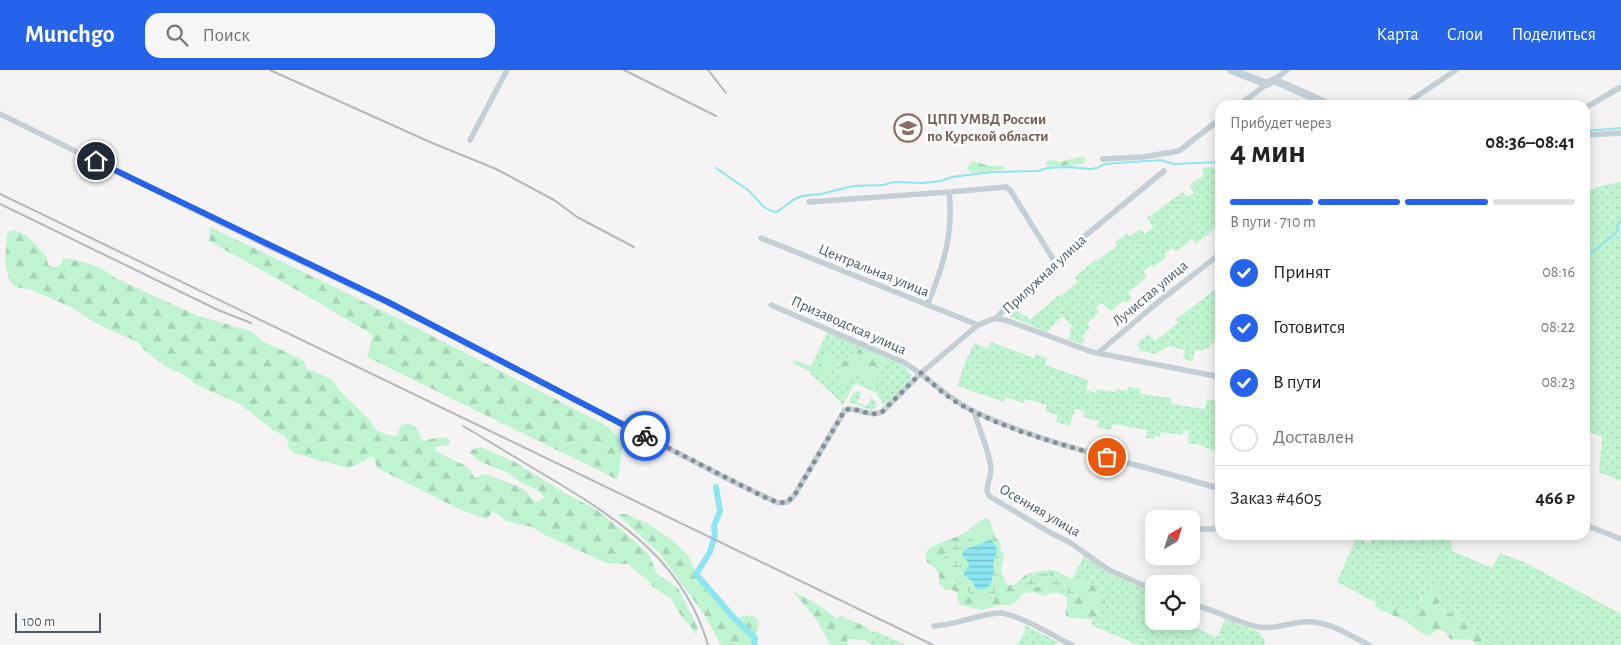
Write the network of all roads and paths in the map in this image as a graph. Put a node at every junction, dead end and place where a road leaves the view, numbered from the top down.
1 (507, 70) edge
2 (1230, 70) edge
3 (1287, 70) edge
4 (1456, 70) edge
5 (1271, 82) junction
6 (1621, 86) edge
7 (1246, 100) edge
8 (1317, 100) edge
9 (1411, 100) edge
10 (1590, 105) edge
11 (0, 114) edge
12 (1215, 123) edge
13 (1621, 133) edge
14 (1590, 135) edge
15 (470, 140) dead end
16 (1103, 160) dead end
17 (1164, 171) dead end
18 (950, 192) junction
19 (809, 202) dead end
20 (761, 238) dead end
21 (1215, 258) edge
22 (1055, 262) junction
23 (771, 305) dead end
24 (927, 305) junction
25 (996, 318) junction
26 (978, 325) junction
27 (1098, 353) junction
28 (921, 373) junction
29 (1215, 376) edge
30 (974, 411) junction
31 (1215, 487) edge
32 (1215, 528) edge
33 (1590, 528) edge
34 (1200, 529) edge
35 (1621, 539) edge
36 (1145, 586) edge
37 (1200, 606) edge
38 (934, 626) dead end
39 (1072, 645) edge
40 (1368, 645) edge

1 - 15 street
2 - 5 street
3 - 5 street
4 - 9 street
5 - 7 street
5 - 8 street
6 - 10 street
11 - 28 street, Прилужная улица
12 - 16 street
13 - 14 street
17 - 22 street, Прилужная улица
18 - 19 street
18 - 22 street
18 - 24 street
20 - 24 street, Центральная улица
21 - 27 street, Лучистая улица
22 - 25 street, Прилужная улица
23 - 28 street, Призаводская улица
24 - 26 street, Центральная улица
25 - 26 street, Прилужная улица
25 - 27 street
26 - 28 street, Прилужная улица
27 - 29 street
28 - 30 street, Призаводская улица
30 - 31 street, Призаводская улица
30 - 36 street, Осенняя улица
32 - 34 street
33 - 35 street
37 - 40 street
38 - 39 street

